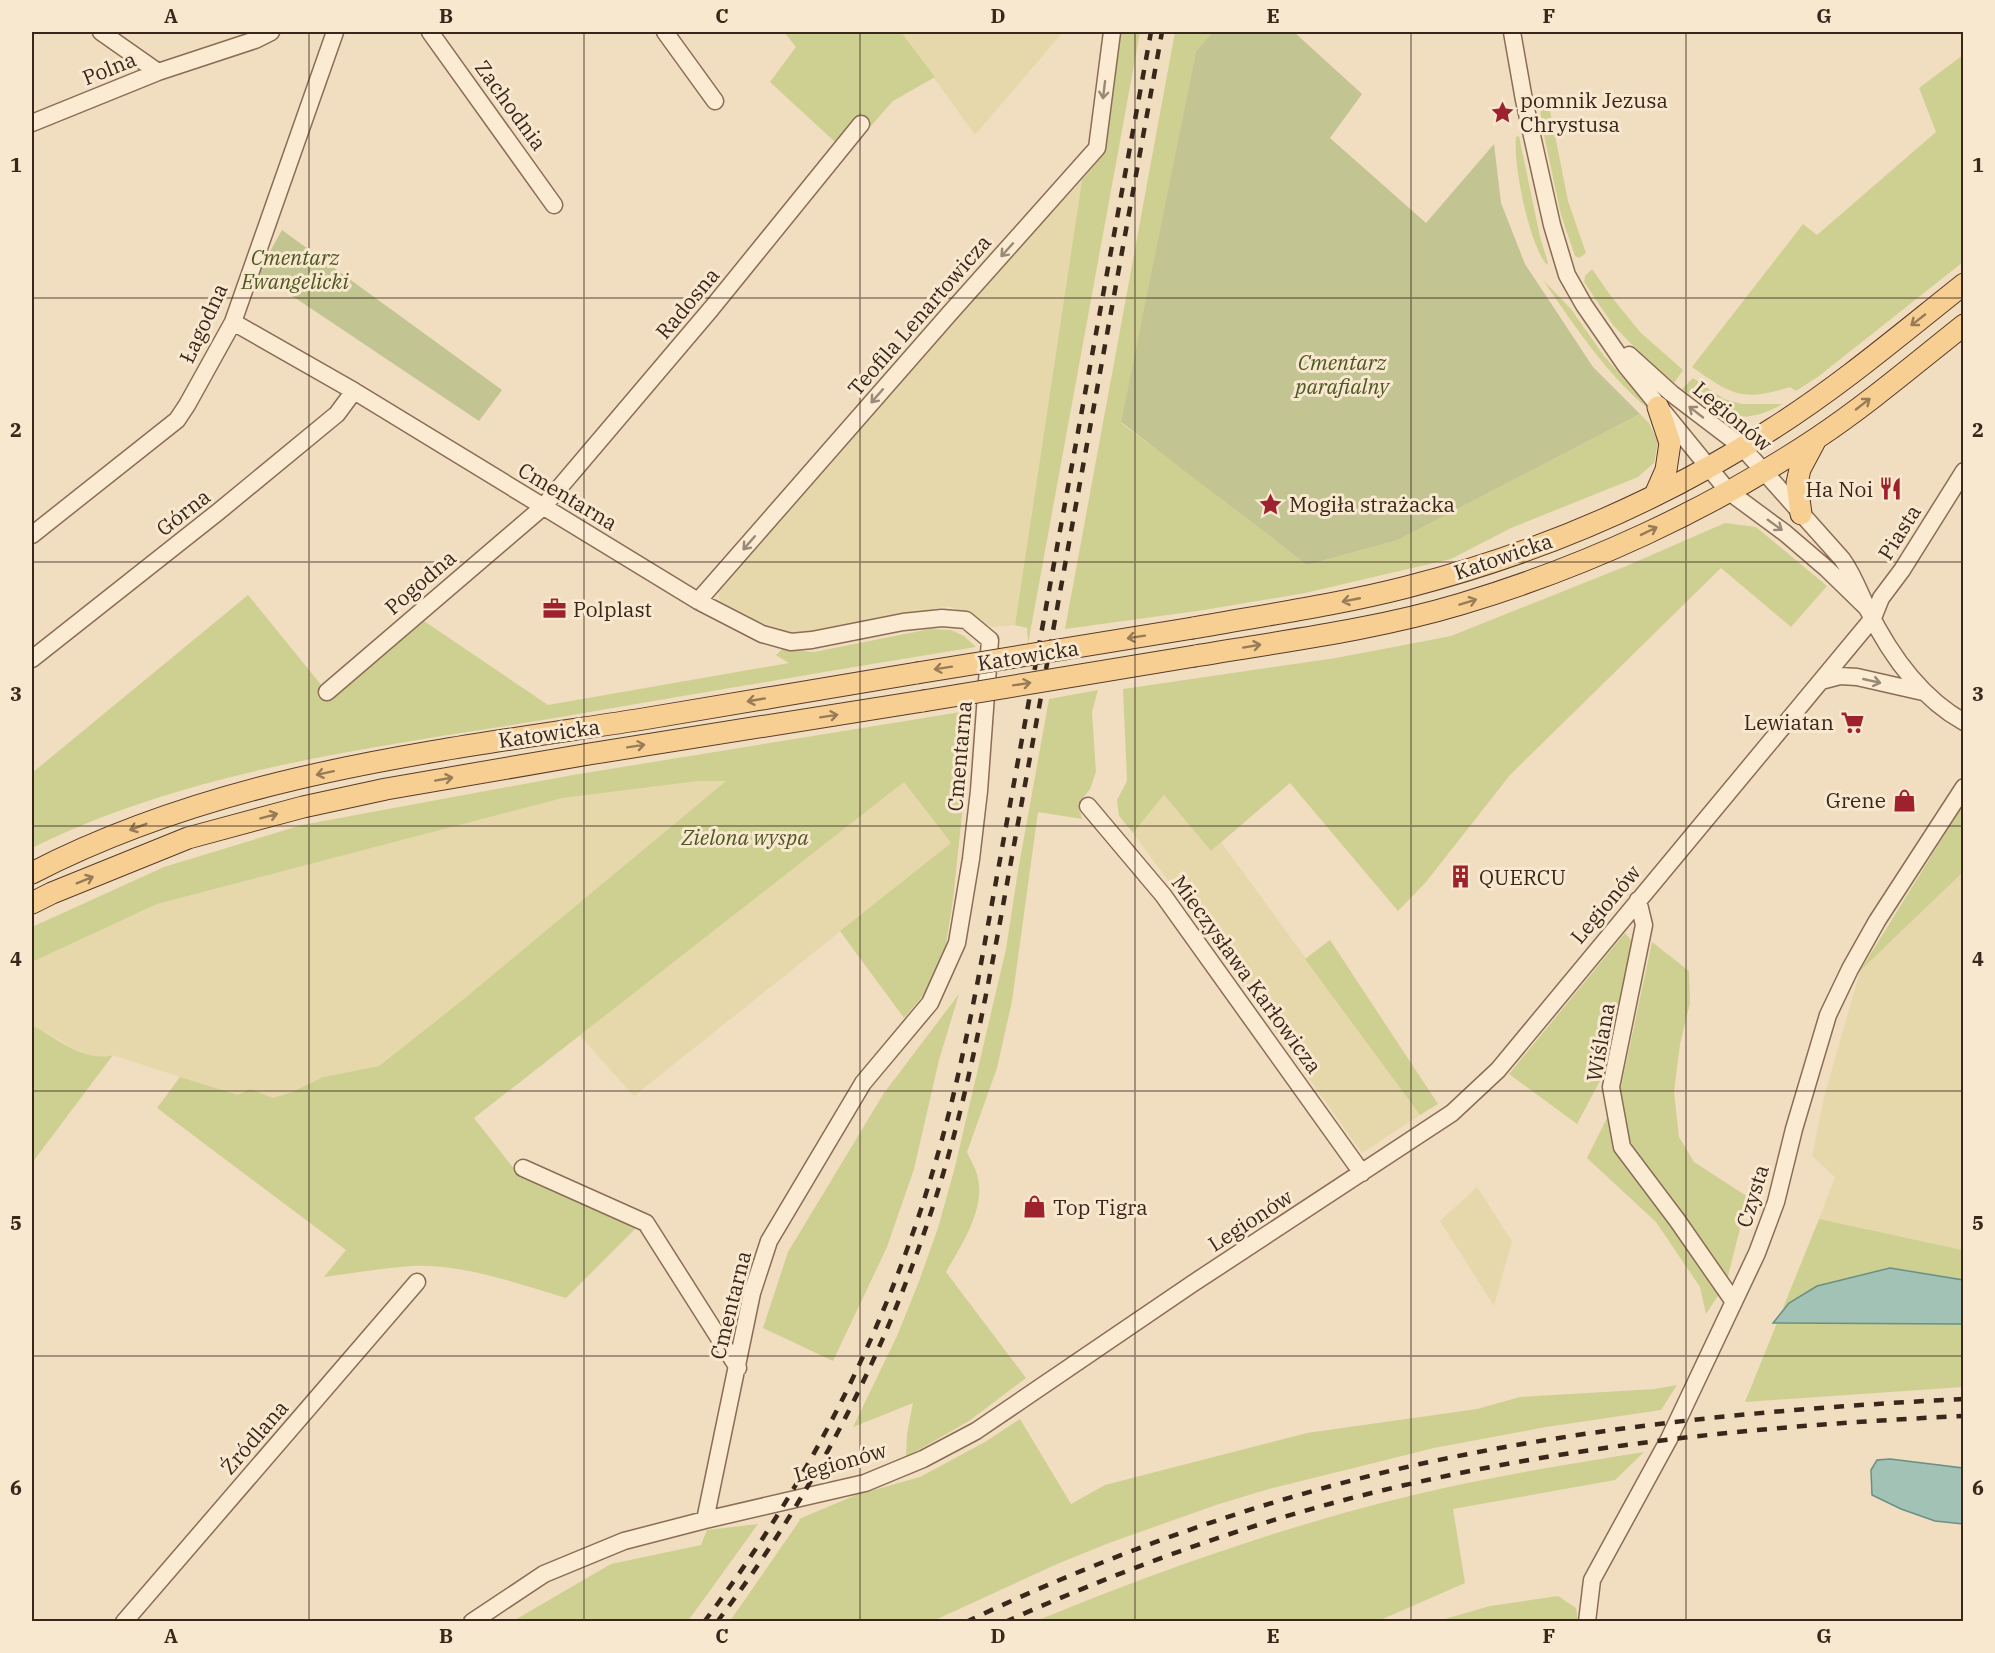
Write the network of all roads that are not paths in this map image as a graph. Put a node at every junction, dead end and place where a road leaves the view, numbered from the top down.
1 (101, 32) edge
2 (271, 32) edge
3 (335, 32) edge
4 (430, 32) edge
5 (665, 32) edge
6 (1112, 32) edge
7 (1512, 32) edge
8 (158, 72) junction
9 (715, 101) dead end
10 (32, 123) edge
11 (861, 124) dead end
12 (554, 205) dead end
13 (1964, 284) edge
14 (233, 322) junction
15 (1964, 325) edge
16 (1599, 326) junction
17 (354, 391) junction
18 (1658, 407) junction
19 (1816, 439) junction
20 (1742, 447) junction
21 (1708, 467) junction
22 (1763, 471) junction
23 (1964, 471) edge
24 (1728, 491) junction
25 (1655, 495) junction
26 (543, 507) junction
27 (1801, 514) junction
28 (32, 535) edge
29 (698, 601) junction
30 (1870, 613) junction
31 (32, 659) edge
32 (1821, 681) junction
33 (327, 692) dead end
34 (1923, 692) junction
35 (1964, 722) edge
36 (1964, 787) edge
37 (1088, 806) dead end
38 (32, 873) edge
39 (1638, 900) junction
40 (32, 903) edge
41 (523, 1168) dead end
42 (1362, 1173) junction
43 (417, 1282) dead end
44 (1734, 1302) junction
45 (738, 1368) junction
46 (705, 1520) junction
47 (124, 1622) edge
48 (472, 1622) edge
49 (1587, 1622) edge

1 - 8 street
2 - 8 street, Polna
3 - 14 street, Łagodna
4 - 12 street, Zachodnia
5 - 9 street
6 -> 29 street, Teofila Lenartowicza
7 - 16 street, Legionów
8 - 10 street, Polna
11 - 26 street, Radosna
13 -> 20 main road, Katowicka
14 - 17 street, Cmentarna
14 - 28 street, Łagodna
19 -> 15 main road, Katowicka
16 - 18 street, Legionów
20 -> 16 street, Legionów
17 - 26 street, Cmentarna
17 - 31 street, Górna
18 - 21 street, Legionów
18 - 25 main road
19 - 22 main road, Katowicka
19 - 27 main road
20 - 21 main road, Katowicka
20 - 22 street, Legionów
21 - 24 street, Legionów
21 - 25 main road, Katowicka
22 - 24 main road, Katowicka
22 - 27 street, Legionów
23 - 30 street, Piasta
24 -> 30 street, Legionów
40 -> 24 main road, Katowicka, bridge
25 -> 38 main road, Katowicka, bridge
26 - 29 street, Cmentarna
26 - 33 street, Pogodna
27 - 30 street, Legionów
29 - 45 street, Cmentarna
30 - 32 street, Legionów
30 - 34 street
32 -> 34 street
32 - 39 street, Legionów
34 - 35 street
36 - 44 street, Czysta
37 - 42 street, Mieczysława Karłowicza
39 - 42 street, Legionów
39 - 44 street, Wiślana
41 - 45 street
42 - 46 street, Legionów
43 - 47 street, Źródlana
44 - 49 street, Czysta
45 - 46 street, Cmentarna
46 - 48 street, Legionów

